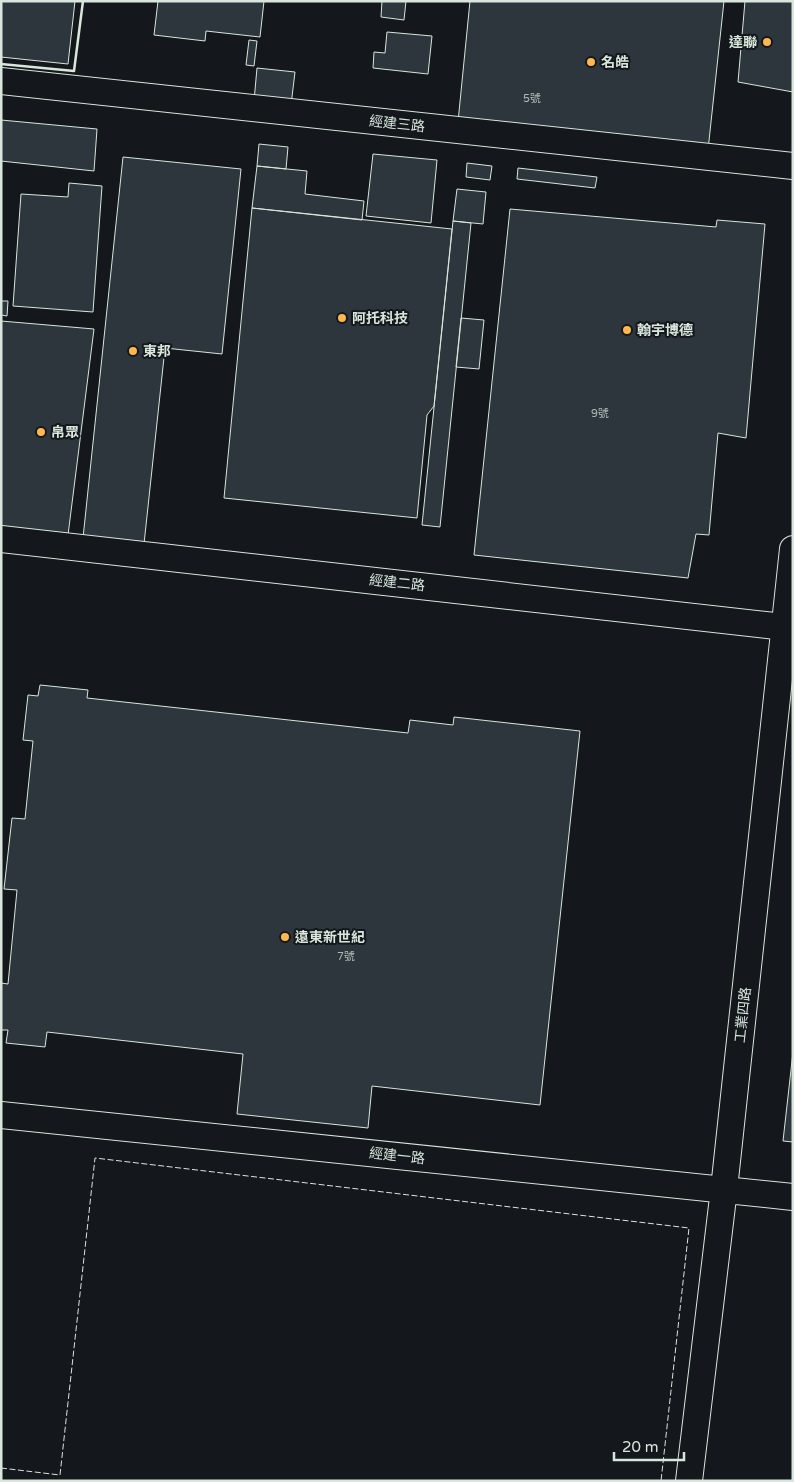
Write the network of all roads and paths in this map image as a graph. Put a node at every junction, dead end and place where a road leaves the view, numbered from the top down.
1 (1, 81) edge
2 (793, 166) edge
3 (1, 539) edge
4 (793, 549) edge
5 (788, 627) edge
6 (1, 1115) edge
7 (724, 1189) junction
8 (793, 1196) edge
9 (689, 1481) edge

1 - 2 street, 經建三路
3 - 5 street, 經建二路
4 - 5 street, 工業四路
5 - 7 street, 工業四路
6 - 7 street, 經建一路
7 - 8 street, 經建一路
7 - 9 street, 工業四路

